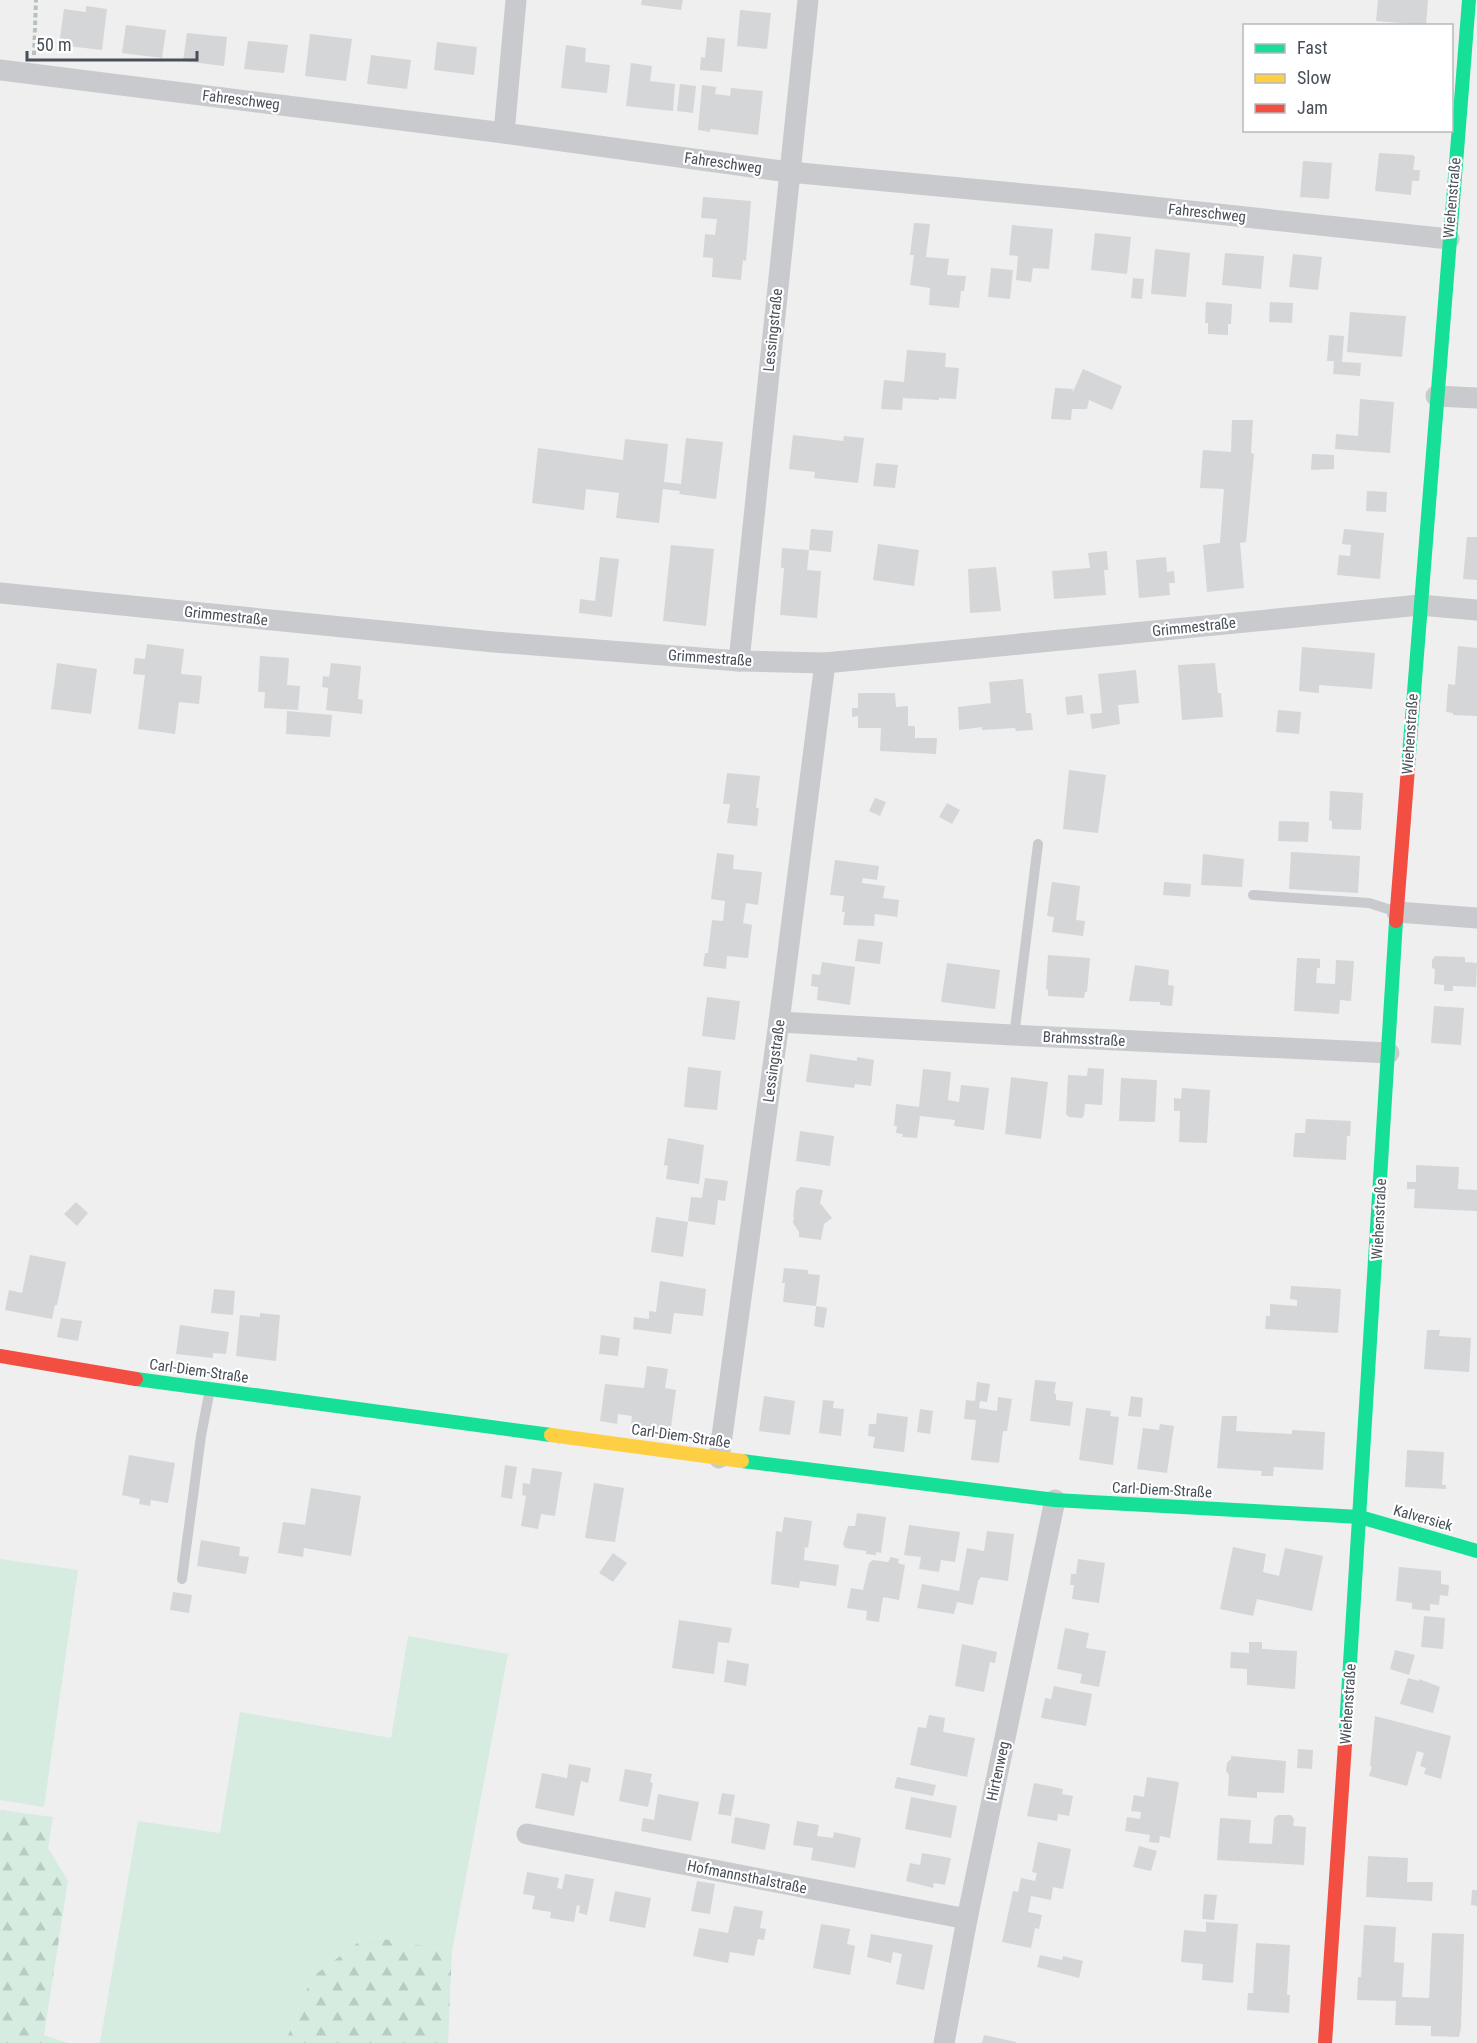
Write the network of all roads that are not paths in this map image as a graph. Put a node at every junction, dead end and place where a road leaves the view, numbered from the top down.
1 (516, 0) edge
2 (808, 0) edge
3 (1469, 0) edge
4 (0, 70) edge
5 (504, 133) junction
6 (789, 172) junction
7 (1449, 238) junction
8 (1436, 396) junction
9 (1477, 398) edge
10 (0, 593) edge
11 (1420, 605) junction
12 (1477, 610) edge
13 (739, 661) junction
14 (825, 663) junction
15 (1038, 844) dead end
16 (1253, 895) dead end
17 (1397, 912) junction
18 (1477, 918) edge
19 (779, 1022) junction
20 (1014, 1036) junction
21 (1389, 1053) junction
22 (0, 1356) edge
23 (210, 1389) junction
24 (719, 1458) junction
25 (1055, 1500) junction
26 (1360, 1517) junction
27 (1477, 1551) edge
28 (182, 1579) dead end
29 (527, 1834) dead end
30 (967, 1919) junction
31 (944, 2043) edge
32 (1325, 2043) edge

1 - 5 street
2 - 6 street, Lessingstraße
3 - 7 street, Wiehenstraße
4 - 5 street, Fahreschweg
5 - 6 street, Fahreschweg
6 - 7 street, Fahreschweg
6 - 13 street, Lessingstraße
7 - 8 street, Wiehenstraße
8 - 9 street
8 - 11 street, Wiehenstraße
10 - 13 street, Grimmestraße
11 - 12 street, Grimmestraße
11 - 14 street, Grimmestraße
11 - 17 street, Wiehenstraße
13 - 14 street, Grimmestraße
14 - 19 street, Lessingstraße
15 - 20 lane
16 - 17 lane
17 - 18 street
17 - 21 street, Wiehenstraße
19 - 20 street, Brahmsstraße
19 - 24 street, Lessingstraße
20 - 21 street, Brahmsstraße
21 - 26 street, Wiehenstraße
22 - 23 street, Carl-Diem-Straße
23 - 24 street, Carl-Diem-Straße
23 - 28 lane
24 - 25 street, Carl-Diem-Straße
25 - 26 street, Carl-Diem-Straße
25 - 30 street, Hirtenweg
26 - 27 street, Kalversiek
26 - 32 street, Wiehenstraße
29 - 30 street, Hofmannsthalstraße
30 - 31 street, Hirtenweg

